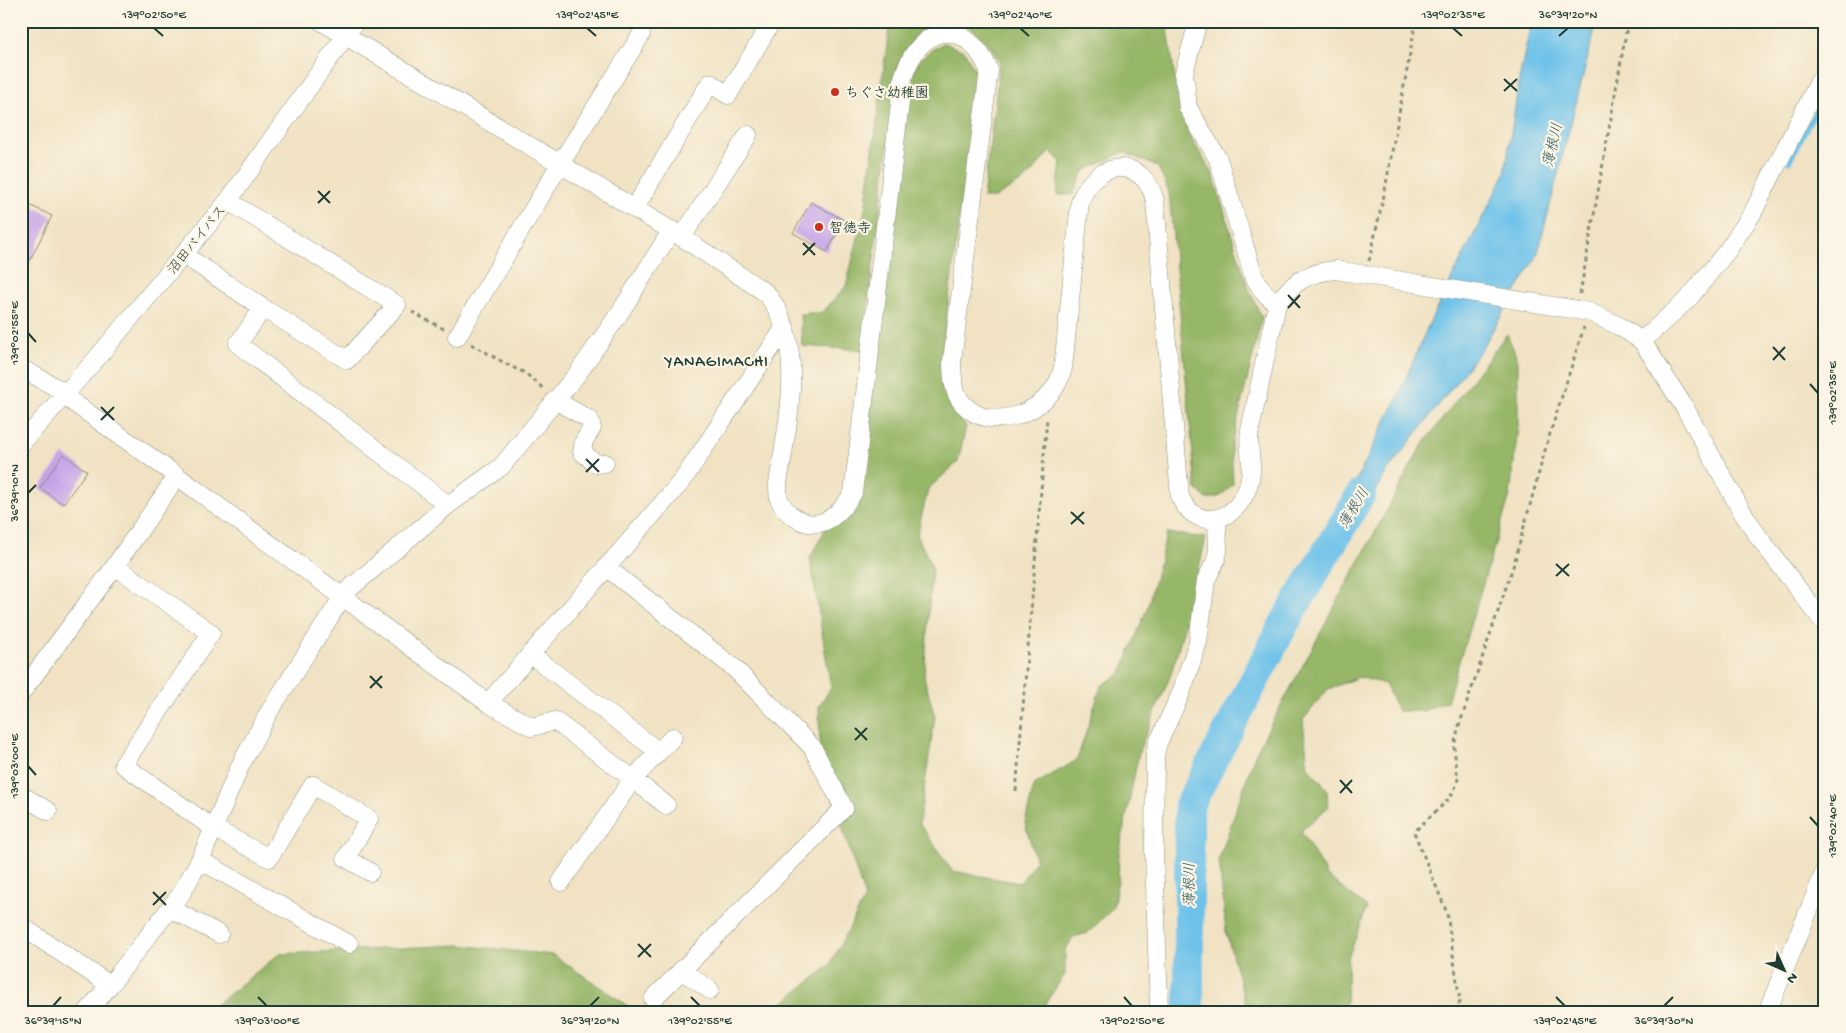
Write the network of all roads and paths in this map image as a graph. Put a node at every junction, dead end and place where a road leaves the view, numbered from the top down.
1 (321, 21) edge
2 (356, 21) edge
3 (772, 21) edge
4 (1198, 21) edge
5 (1416, 21) edge
6 (1628, 21) edge
7 (641, 35) dead end
8 (345, 37) junction
9 (1825, 70) edge
10 (748, 135) dead end
11 (560, 164) junction
12 (228, 201) junction
13 (634, 209) junction
14 (677, 234) junction
15 (184, 255) junction
16 (1366, 275) junction
17 (1278, 304) junction
18 (397, 305) junction
19 (263, 308) junction
20 (1589, 312) junction
21 (785, 327) junction
22 (457, 337) junction
23 (1642, 341) junction
24 (21, 368) edge
25 (65, 395) junction
26 (556, 400) junction
27 (1043, 400) junction
28 (21, 444) edge
29 (605, 463) dead end
30 (176, 476) junction
31 (448, 506) junction
32 (1217, 519) junction
33 (115, 566) junction
34 (606, 567) junction
35 (341, 596) junction
36 (1825, 624) edge
37 (530, 654) junction
38 (21, 693) edge
39 (488, 703) junction
40 (672, 737) dead end
41 (659, 752) junction
42 (633, 779) junction
43 (1016, 792) dead end
44 (21, 795) edge
45 (666, 805) dead end
46 (48, 811) dead end
47 (213, 828) junction
48 (200, 860) junction
49 (1825, 871) edge
50 (370, 872) dead end
51 (561, 882) dead end
52 (170, 909) junction
53 (21, 926) edge
54 (219, 934) dead end
55 (349, 944) dead end
56 (681, 970) junction
57 (110, 986) junction
58 (710, 990) dead end
59 (653, 999) dead end
60 (87, 1012) edge
61 (1159, 1012) edge
62 (1455, 1012) edge
63 (1767, 1012) edge

1 - 8 street
2 - 8 street, 沼田バイパス
3 - 13 street
4 - 17 street
5 - 16 path
6 - 20 path
7 - 11 street
8 - 11 street
8 - 12 street, 沼田バイパス
9 - 23 street
10 - 14 street
11 - 13 street
11 - 22 street
12 - 15 street, 沼田バイパス
12 - 18 street
13 - 14 street
14 - 21 street
14 - 26 street
15 - 19 street
15 - 25 street, 沼田バイパス
16 - 17 street
16 - 20 street
17 - 32 street
18 - 19 street
18 - 22 path
19 - 31 street
20 - 23 street
20 - 62 path
21 - 27 street
21 - 34 street
22 - 26 path
23 - 36 street
24 - 25 street
25 - 28 street, 沼田バイパス
25 - 30 street
26 - 29 street
26 - 31 street
27 - 32 street
27 - 43 path
30 - 33 street
30 - 35 street
31 - 35 street
32 - 61 street
33 - 38 street
33 - 47 street
34 - 37 street
34 - 56 street
35 - 39 street
35 - 47 street
37 - 39 street
37 - 41 street
39 - 42 street
40 - 41 street
41 - 42 street
42 - 45 street
42 - 51 street
44 - 46 street
47 - 48 street
47 - 50 street
48 - 52 street
48 - 55 street
49 - 63 street
52 - 54 street
52 - 57 street
53 - 57 street
56 - 58 street
56 - 59 street
57 - 60 street

